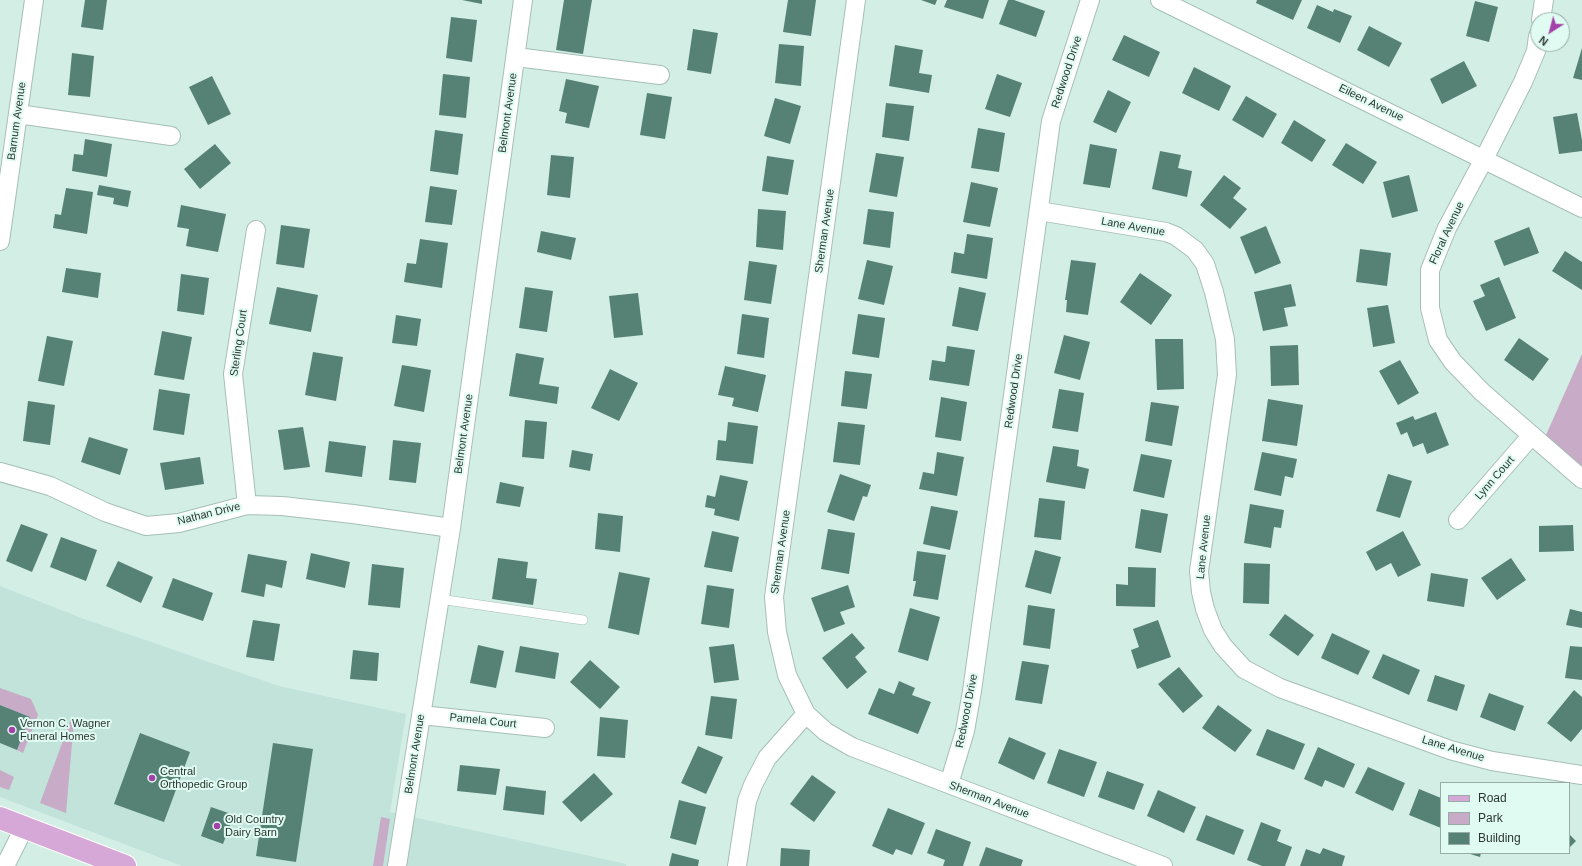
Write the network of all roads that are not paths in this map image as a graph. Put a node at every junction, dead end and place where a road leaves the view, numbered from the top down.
1 (34, 0) edge
2 (523, 0) edge
3 (856, 0) edge
4 (1090, 0) edge
5 (1160, 0) edge
6 (1544, 0) edge
7 (1542, 12) edge
8 (1536, 52) edge
9 (516, 57) junction
10 (660, 75) dead end
11 (18, 114) junction
12 (171, 136) dead end
13 (1484, 159) junction
14 (1582, 208) edge
15 (1039, 211) junction
16 (256, 230) dead end
17 (0, 241) edge
18 (1532, 436) junction
19 (0, 472) edge
20 (1582, 479) edge
21 (247, 504) junction
22 (1458, 520) dead end
23 (451, 528) junction
24 (439, 599) junction
25 (583, 620) dead end
26 (806, 714) junction
27 (421, 715) junction
28 (544, 728) dead end
29 (1582, 776) edge
30 (949, 784) junction
31 (0, 818) edge
32 (24, 828) junction
33 (5, 866) edge
34 (125, 866) edge
35 (397, 866) edge
36 (737, 866) edge
37 (1163, 866) edge

1 - 11 street, Barnum Avenue
2 - 9 street, Belmont Avenue
3 - 26 street, Sherman Avenue
4 - 15 street, Redwood Drive
5 - 13 street, Eileen Avenue
6 - 7 street
8 - 13 street, Floral Avenue
9 - 10 street
9 - 23 street, Belmont Avenue
11 - 12 street
11 - 17 street, Barnum Avenue
13 - 14 street, Eileen Avenue
13 - 18 street, Floral Avenue
15 - 29 street, Lane Avenue
15 - 30 street, Redwood Drive
16 - 21 street, Sterling Court
18 - 20 street, Floral Avenue
18 - 22 street, Lynn Court
19 - 21 street, Nathan Drive
21 - 23 street, Nathan Drive
23 - 24 street, Belmont Avenue
24 - 25 lane
24 - 27 street, Belmont Avenue
26 - 30 street, Sherman Avenue
26 - 36 street
27 - 28 street, Pamela Court
27 - 35 street, Belmont Avenue
30 - 37 street, Sherman Avenue
31 - 32 main road
32 - 33 street
32 - 34 main road

